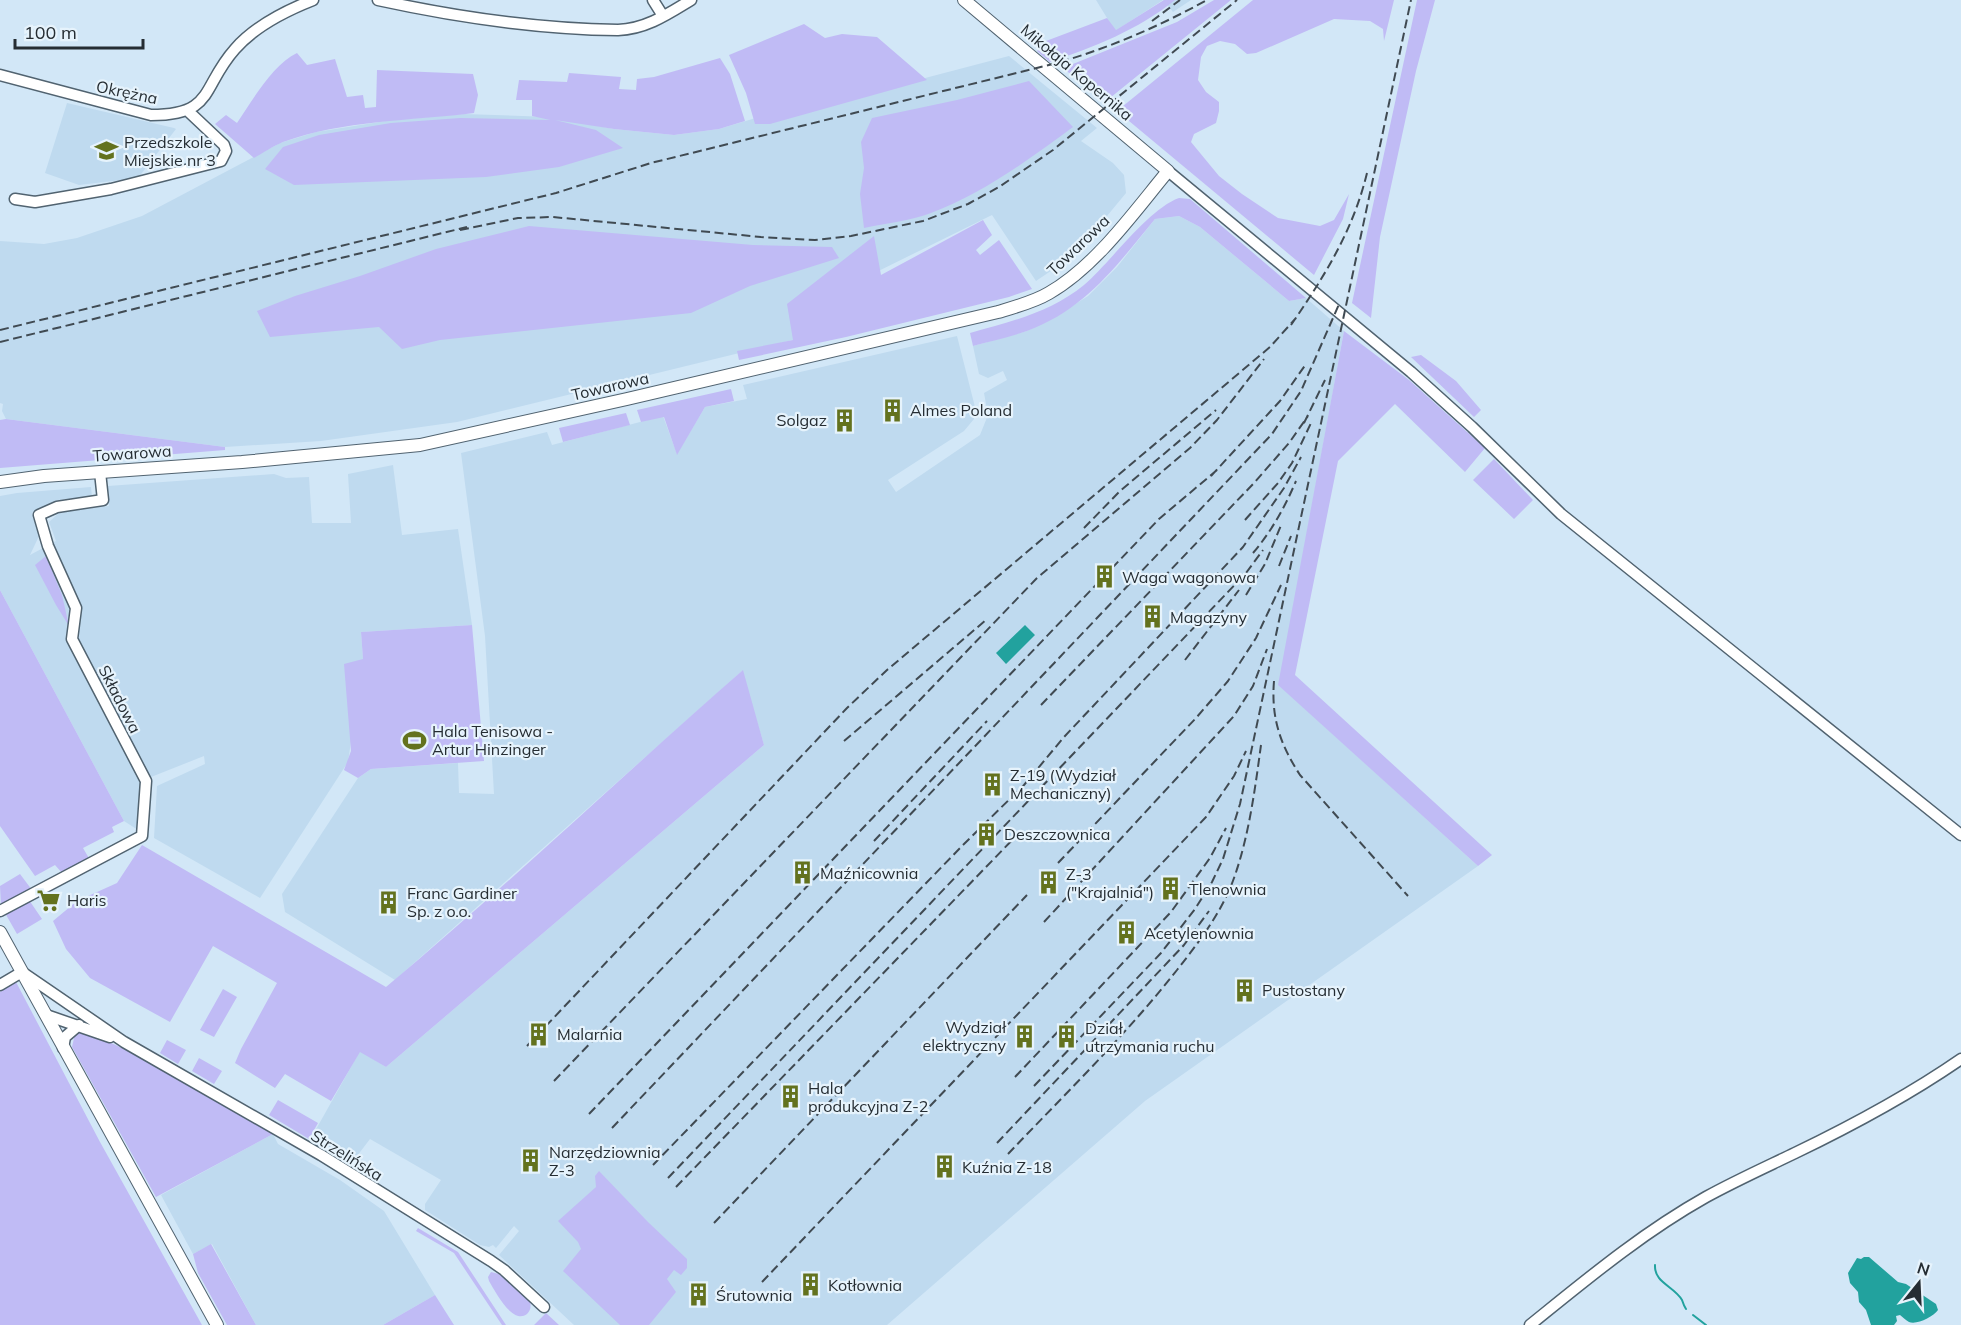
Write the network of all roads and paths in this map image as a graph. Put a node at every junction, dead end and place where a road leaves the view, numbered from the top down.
1 (313, 0) edge
2 (378, 0) edge
3 (653, 0) edge
4 (691, 0) edge
5 (964, 0) edge
6 (663, 16) junction
7 (0, 75) edge
8 (188, 111) junction
9 (1168, 171) junction
10 (15, 199) dead end
11 (100, 472) junction
12 (0, 482) edge
13 (1961, 835) edge
14 (0, 911) edge
15 (0, 932) edge
16 (22, 972) junction
17 (0, 985) edge
18 (66, 1002) junction
19 (46, 1016) junction
20 (79, 1025) junction
21 (124, 1042) junction
22 (63, 1048) junction
23 (1961, 1059) edge
24 (544, 1307) dead end
25 (217, 1325) edge
26 (1530, 1325) edge

1 - 8 street
2 - 6 street
3 - 6 street
4 - 6 street
5 - 9 main road, Mikołaja Kopernika
7 - 8 street, Okrężna
8 - 10 street
9 - 11 main road, Towarowa
9 - 13 street
11 - 12 main road, Towarowa
11 - 14 street, Składowa
15 - 16 main road
16 - 17 street
16 - 18 street, Strzelińska
16 - 19 main road
18 - 19 street
18 - 21 street, Strzelińska
19 - 20 street, Strzelińska
19 - 22 main road
20 - 21 street, Strzelińska
20 - 22 street
21 - 24 street, Strzelińska
22 - 25 main road
23 - 26 street

